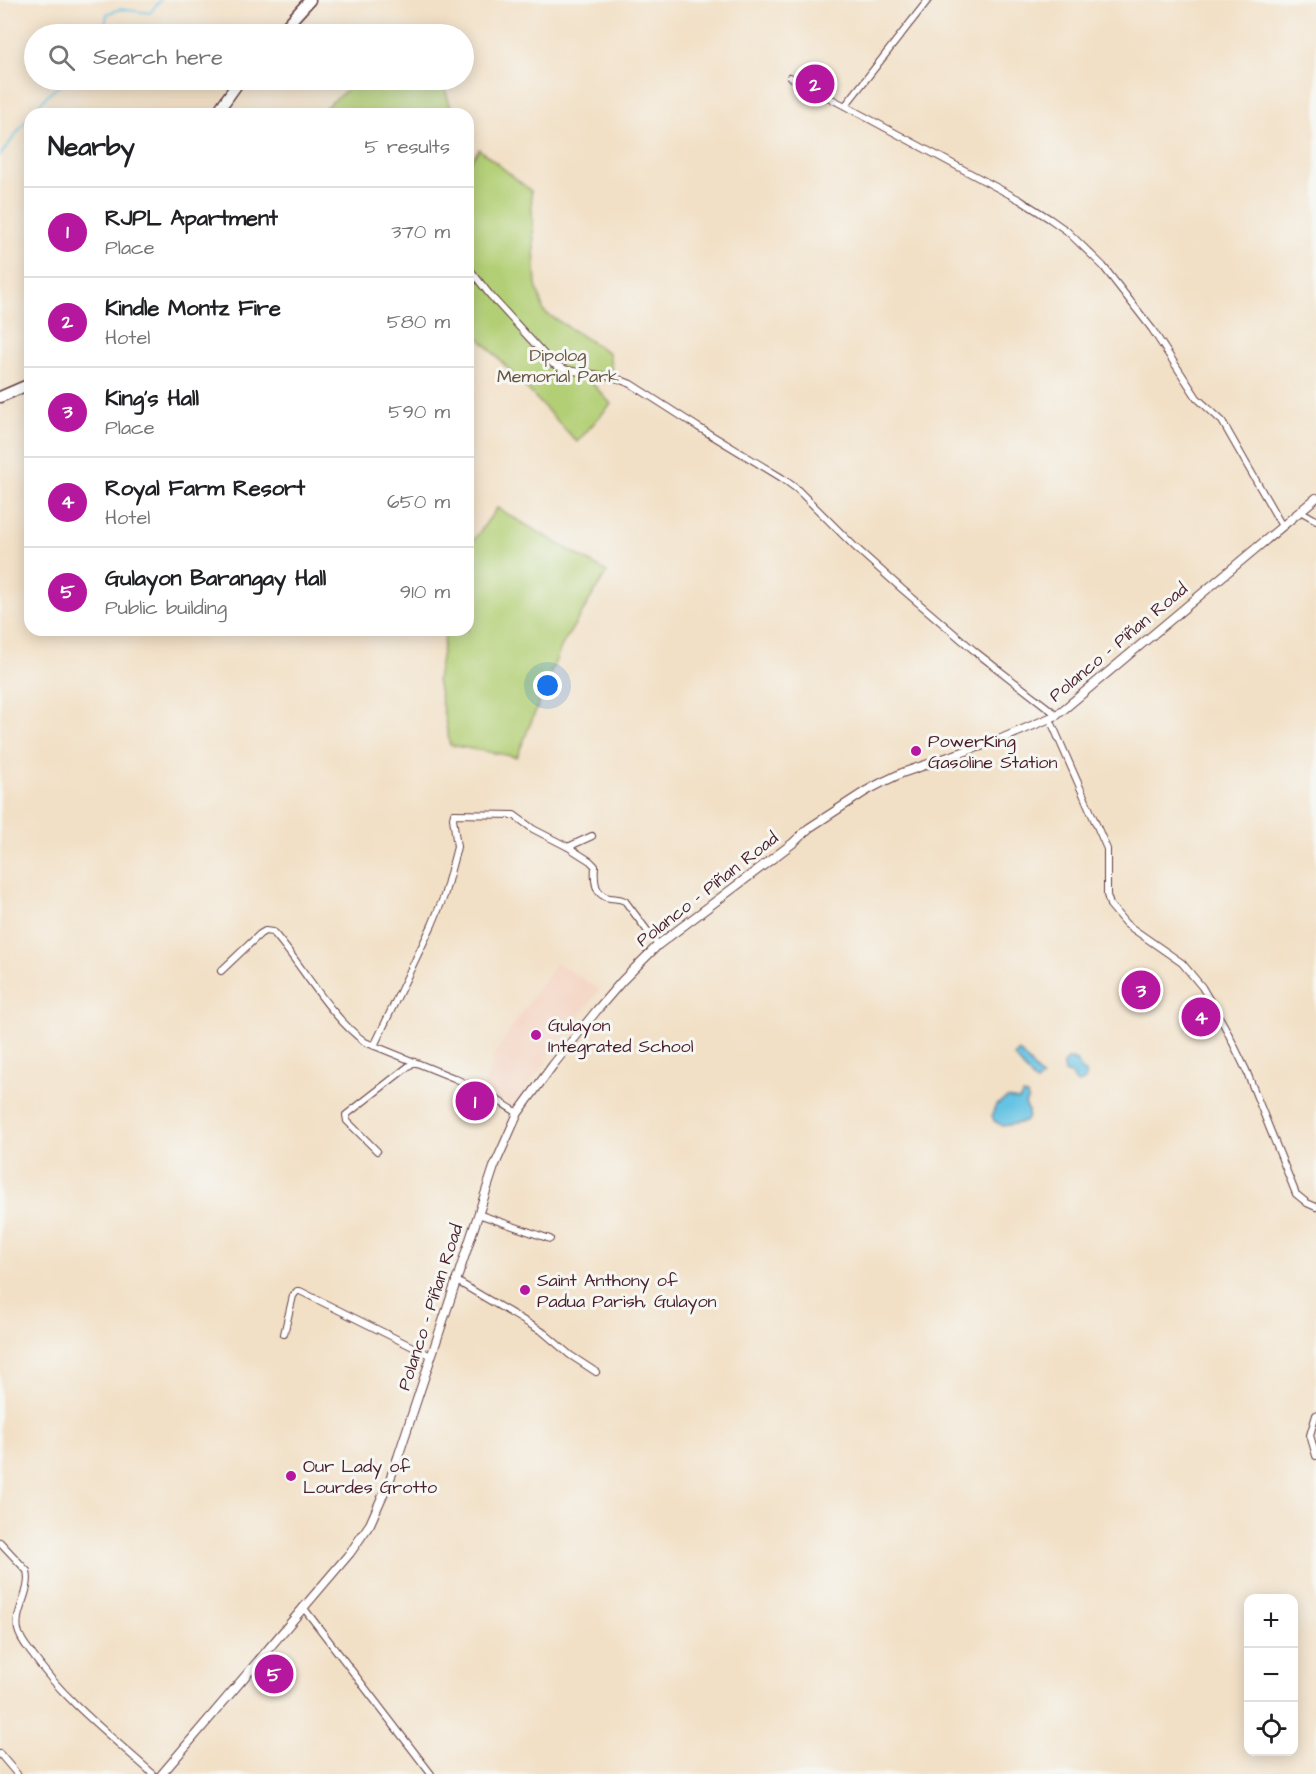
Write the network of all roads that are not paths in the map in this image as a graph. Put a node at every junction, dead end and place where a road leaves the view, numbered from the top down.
1 (310, 0) edge
2 (928, 0) edge
3 (288, 24) edge
4 (790, 77) dead end
5 (233, 90) edge
6 (845, 106) junction
7 (220, 108) edge
8 (474, 275) edge
9 (24, 387) edge
10 (0, 397) edge
11 (1316, 498) edge
12 (1300, 511) junction
13 (1316, 520) edge
14 (1282, 526) junction
15 (1054, 717) junction
16 (592, 836) dead end
17 (568, 847) junction
18 (658, 945) junction
19 (221, 971) dead end
20 (374, 1046) junction
21 (414, 1062) junction
22 (518, 1113) junction
23 (377, 1151) dead end
24 (1316, 1207) edge
25 (478, 1214) junction
26 (550, 1239) dead end
27 (455, 1280) junction
28 (284, 1334) dead end
29 (431, 1356) junction
30 (596, 1372) dead end
31 (1316, 1415) edge
32 (1316, 1456) edge
33 (0, 1542) edge
34 (303, 1607) junction
35 (0, 1754) edge
36 (17, 1774) edge
37 (153, 1774) edge
38 (162, 1774) edge
39 (431, 1774) edge

1 - 3 highway
2 - 6 street
4 - 6 street
5 - 7 highway
6 - 14 street
8 - 15 street
9 - 10 highway
11 - 12 main road, Polanco - Piñan Road
12 - 13 street
12 - 14 main road, Polanco - Piñan Road
14 - 15 main road, Polanco - Piñan Road
15 - 18 main road, Polanco - Piñan Road
15 - 24 street
16 - 17 street
17 - 18 street
17 - 20 street
18 - 22 main road, Polanco - Piñan Road
19 - 20 street
20 - 21 street
21 - 22 street
21 - 23 street
22 - 25 main road, Polanco - Piñan Road
25 - 26 street
25 - 27 main road, Polanco - Piñan Road
27 - 29 main road, Polanco - Piñan Road
27 - 30 street
28 - 29 street
29 - 34 main road, Polanco - Piñan Road
31 - 32 street
33 - 37 street
34 - 38 main road, Polanco - Piñan Road
34 - 39 street
35 - 36 street

